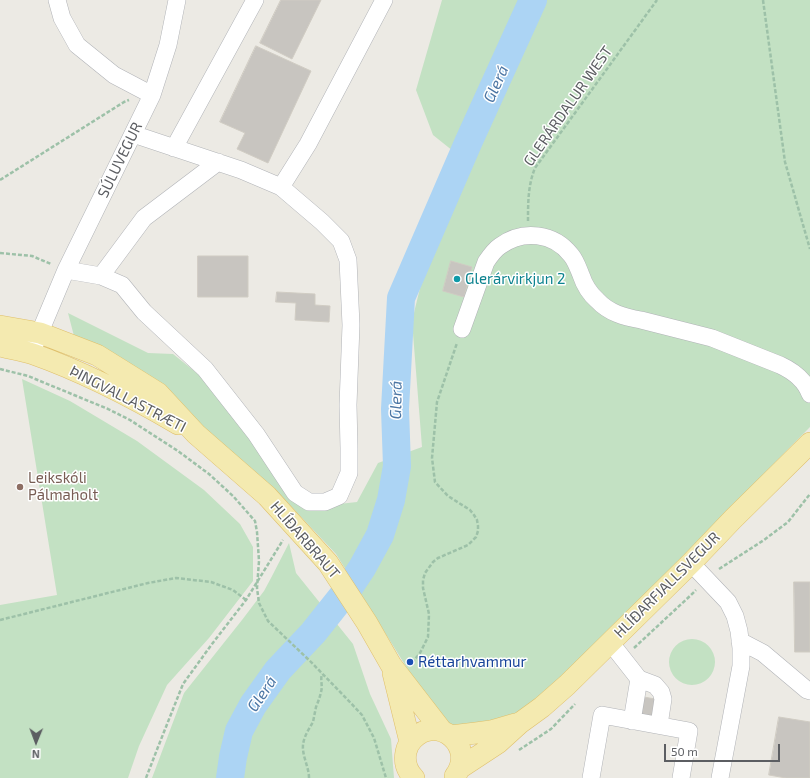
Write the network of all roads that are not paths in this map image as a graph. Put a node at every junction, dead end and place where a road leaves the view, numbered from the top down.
1 (57, 0) edge
2 (177, 0) edge
3 (255, 0) edge
4 (384, 0) edge
5 (152, 95) junction
6 (133, 134) junction
7 (174, 148) junction
8 (218, 162) junction
9 (281, 187) junction
10 (66, 270) junction
11 (101, 276) junction
12 (0, 326) edge
13 (462, 329) road end
14 (40, 334) junction
15 (0, 346) edge
16 (31, 354) junction
17 (810, 394) edge
18 (196, 434) junction
19 (810, 443) edge
20 (691, 563) junction
21 (740, 641) junction
22 (616, 650) junction
23 (400, 666) junction
24 (639, 679) junction
25 (810, 691) edge
26 (632, 721) junction
27 (520, 722) junction
28 (658, 725) junction
29 (447, 734) junction
30 (410, 742) junction
31 (457, 773) edge
32 (414, 778) edge
33 (591, 778) edge
34 (681, 778) edge
35 (720, 778) edge

1 - 5 street
2 - 5 street, SÚLUVEGUR
3 - 7 street
4 - 9 street
5 - 6 street, SÚLUVEGUR
6 - 7 street
6 - 10 street, SÚLUVEGUR
7 - 8 street
8 - 9 street
8 - 11 street
9 - 11 street
10 - 11 street
10 - 14 street, SÚLUVEGUR
12 - 14 main road, ÞINGVALLASTRÆTI
13 - 17 street
14 - 16 street, SÚLUVEGUR
14 - 18 main road, ÞINGVALLASTRÆTI
15 - 16 main road, ÞINGVALLASTRÆTI
16 - 18 main road, ÞINGVALLASTRÆTI
18 - 23 main road, HLÍÐARBRAUT
19 - 20 main road, HLÍÐARFJALLSVEGUR
20 - 21 street
20 - 22 main road, HLÍÐARFJALLSVEGUR
21 - 25 street
21 - 35 street
22 - 24 street
22 - 27 main road, HLÍÐARFJALLSVEGUR
23 - 29 main road, HLÍÐARBRAUT
23 - 30 main road, HLÍÐARBRAUT
24 - 26 street
24 - 28 street
26 - 28 street
26 - 33 street
27 - 29 main road, HLÍÐARFJALLSVEGUR
27 - 31 main road, HLÍÐARFJALLSVEGUR
28 - 34 street
29 - 30 main road
29 - 31 main road, HLÍÐARBRAUT
30 - 32 main road, HLÍÐARBRAUT

